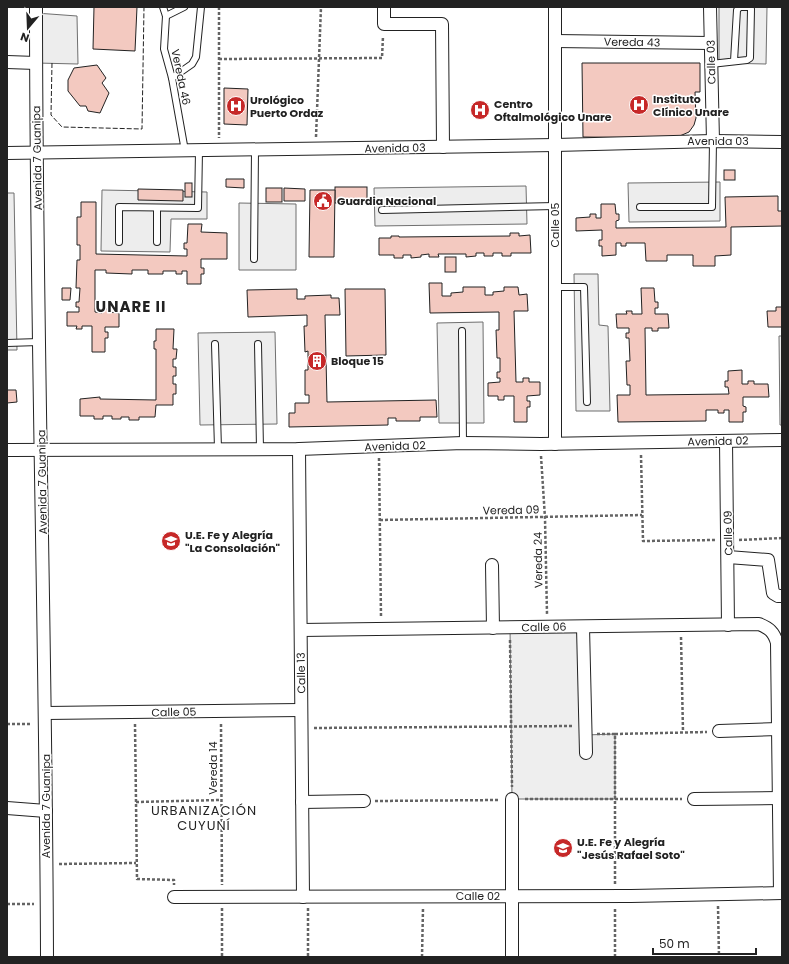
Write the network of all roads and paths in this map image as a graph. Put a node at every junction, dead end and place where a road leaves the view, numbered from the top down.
1 (36, 7) edge
2 (163, 7) edge
3 (184, 7) edge
4 (201, 7) edge
5 (219, 7) edge
6 (321, 7) edge
7 (384, 7) edge
8 (555, 7) edge
9 (710, 7) edge
10 (166, 16) junction
11 (384, 24) junction
12 (555, 41) junction
13 (710, 43) junction
14 (319, 58) junction
15 (219, 59) junction
16 (734, 61) junction
17 (7, 62) edge
18 (36, 63) junction
19 (711, 64) junction
20 (172, 78) junction
21 (713, 141) junction
22 (782, 142) edge
23 (555, 145) junction
24 (443, 147) junction
25 (316, 149) junction
26 (219, 150) junction
27 (255, 150) junction
28 (185, 151) junction
29 (199, 151) junction
30 (37, 153) junction
31 (7, 154) edge
32 (555, 206) junction
33 (640, 207) dead end
34 (157, 208) junction
35 (382, 210) dead end
36 (119, 242) dead end
37 (157, 242) dead end
38 (254, 259) dead end
39 (556, 287) junction
40 (462, 331) dead end
41 (7, 342) edge
42 (39, 342) junction
43 (215, 344) dead end
44 (258, 344) dead end
45 (587, 402) dead end
46 (782, 440) edge
47 (726, 441) junction
48 (463, 443) junction
49 (640, 443) junction
50 (541, 444) junction
51 (555, 444) junction
52 (379, 447) junction
53 (218, 449) junction
54 (260, 449) junction
55 (299, 449) junction
56 (7, 450) edge
57 (41, 451) junction
58 (642, 515) junction
59 (546, 518) junction
60 (380, 520) junction
61 (782, 538) edge
62 (728, 540) junction
63 (728, 557) junction
64 (492, 566) dead end
65 (782, 596) edge
66 (681, 625) junction
67 (728, 625) junction
68 (510, 627) junction
69 (547, 627) junction
70 (583, 627) junction
71 (493, 628) junction
72 (382, 629) junction
73 (301, 630) junction
74 (780, 677) edge
75 (301, 710) junction
76 (220, 711) junction
77 (135, 712) junction
78 (46, 719) junction
79 (7, 724) edge
80 (511, 727) junction
81 (302, 728) junction
82 (778, 729) junction
83 (585, 730) junction
84 (719, 731) joint
85 (683, 732) junction
86 (615, 734) junction
87 (586, 753) dead end
88 (780, 765) edge
89 (779, 798) junction
90 (512, 799) junction
91 (615, 799) junction
92 (694, 799) joint
93 (221, 800) junction
94 (364, 801) joint
95 (136, 802) junction
96 (302, 802) junction
97 (7, 808) edge
98 (46, 811) junction
99 (136, 863) junction
100 (46, 864) junction
101 (781, 893) edge
102 (718, 894) junction
103 (423, 896) junction
104 (512, 896) junction
105 (615, 896) junction
106 (174, 897) joint
107 (222, 897) junction
108 (303, 897) junction
109 (47, 903) junction
110 (7, 904) edge
111 (47, 957) edge
112 (222, 957) edge
113 (308, 957) edge
114 (422, 957) edge
115 (512, 957) edge
116 (615, 957) edge
117 (719, 957) edge

1 - 18 street, Avenida 7 Guanipa
2 - 10 lane, Vereda 46
3 - 10 lane
4 - 20 lane
5 - 15 path
6 - 14 path
7 - 11 street
8 - 12 street, Calle 05
9 - 13 street, Calle 03
10 - 20 lane, Vereda 46
11 - 14 path
11 - 24 street
12 - 13 street, Vereda 43
12 - 23 street, Calle 05
13 - 19 street, Calle 03
14 - 15 path
14 - 25 path
15 - 26 path
16 - 16 lane
16 - 19 lane
17 - 18 street
18 - 30 street, Avenida 7 Guanipa
19 - 21 street, Calle 03
20 - 28 lane, Vereda 46
21 - 22 street, Avenida 03
21 - 23 street, Avenida 03
21 - 33 lane
23 - 24 street, Avenida 03
23 - 32 street, Calle 05
24 - 25 street, Avenida 03
25 - 27 street, Avenida 03
26 - 27 street, Avenida 03
26 - 29 street, Avenida 03
27 - 38 lane
28 - 29 street, Avenida 03
28 - 30 street, Avenida 03
29 - 34 lane
30 - 31 street, Avenida 03
30 - 42 street, Avenida 7 Guanipa
32 - 35 lane
32 - 39 street, Calle 05
34 - 36 lane
34 - 37 lane
39 - 45 lane
39 - 51 street, Calle 05
40 - 48 lane
41 - 42 lane
42 - 57 street, Avenida 7 Guanipa
43 - 53 lane
44 - 54 lane
46 - 47 street, Avenida 02
47 - 49 street, Avenida 02
47 - 62 street, Calle 09
48 - 50 street, Avenida 02
48 - 52 street, Avenida 02
49 - 51 street, Avenida 02
49 - 58 path
50 - 51 street, Avenida 02
50 - 59 path, Vereda 24
52 - 55 street, Avenida 02
52 - 60 path
53 - 54 street, Avenida 02
53 - 57 street, Avenida 02
54 - 55 street, Avenida 02
55 - 73 street, Calle 13
56 - 57 street, Avenida 02
57 - 78 street, Avenida 7 Guanipa
58 - 59 path, Vereda 09
58 - 62 path
59 - 60 path, Vereda 09
59 - 69 path, Vereda 24
60 - 72 path
61 - 62 path
62 - 63 street, Calle 09
63 - 65 street
63 - 67 street, Calle 09
64 - 71 street
66 - 67 street, Calle 06
66 - 70 street, Calle 06
66 - 85 path
67 - 74 street, Calle 06
68 - 69 street, Calle 06
68 - 71 street, Calle 06
68 - 80 path
69 - 70 street, Calle 06
70 - 83 street
71 - 72 street, Calle 06
72 - 73 street, Calle 06
73 - 75 street, Calle 13
74 - 82 street
75 - 76 street, Calle 05
75 - 81 street, Calle 13
76 - 77 street, Calle 05
76 - 93 path, Vereda 14
77 - 78 street, Calle 05
77 - 95 path
78 - 79 path
78 - 98 street, Avenida 7 Guanipa
80 - 81 path
80 - 83 path
80 - 90 path
81 - 96 street, Calle 13
82 - 84 street
82 - 88 street
83 - 86 path
83 - 87 street
84 - 85 path
85 - 86 path
86 - 91 path
88 - 89 street
89 - 92 street
89 - 101 street
90 - 91 path
90 - 94 path
90 - 104 street
91 - 92 path
91 - 105 path
93 - 95 path
93 - 107 path, Vereda 14
94 - 96 street
95 - 99 path
96 - 108 street, Calle 13
97 - 98 street
98 - 100 street, Avenida 7 Guanipa
99 - 100 path
99 - 106 path
100 - 109 street, Avenida 7 Guanipa
101 - 102 street, Calle 02
102 - 105 street, Calle 02
102 - 117 path
103 - 104 street, Calle 02
103 - 108 street, Calle 02
103 - 114 path
104 - 105 street, Calle 02
104 - 115 street
105 - 116 path
106 - 107 street, Calle 02
107 - 108 street, Calle 02
107 - 112 path, Vereda 14
108 - 113 path
109 - 110 path
109 - 111 street, Avenida 7 Guanipa

